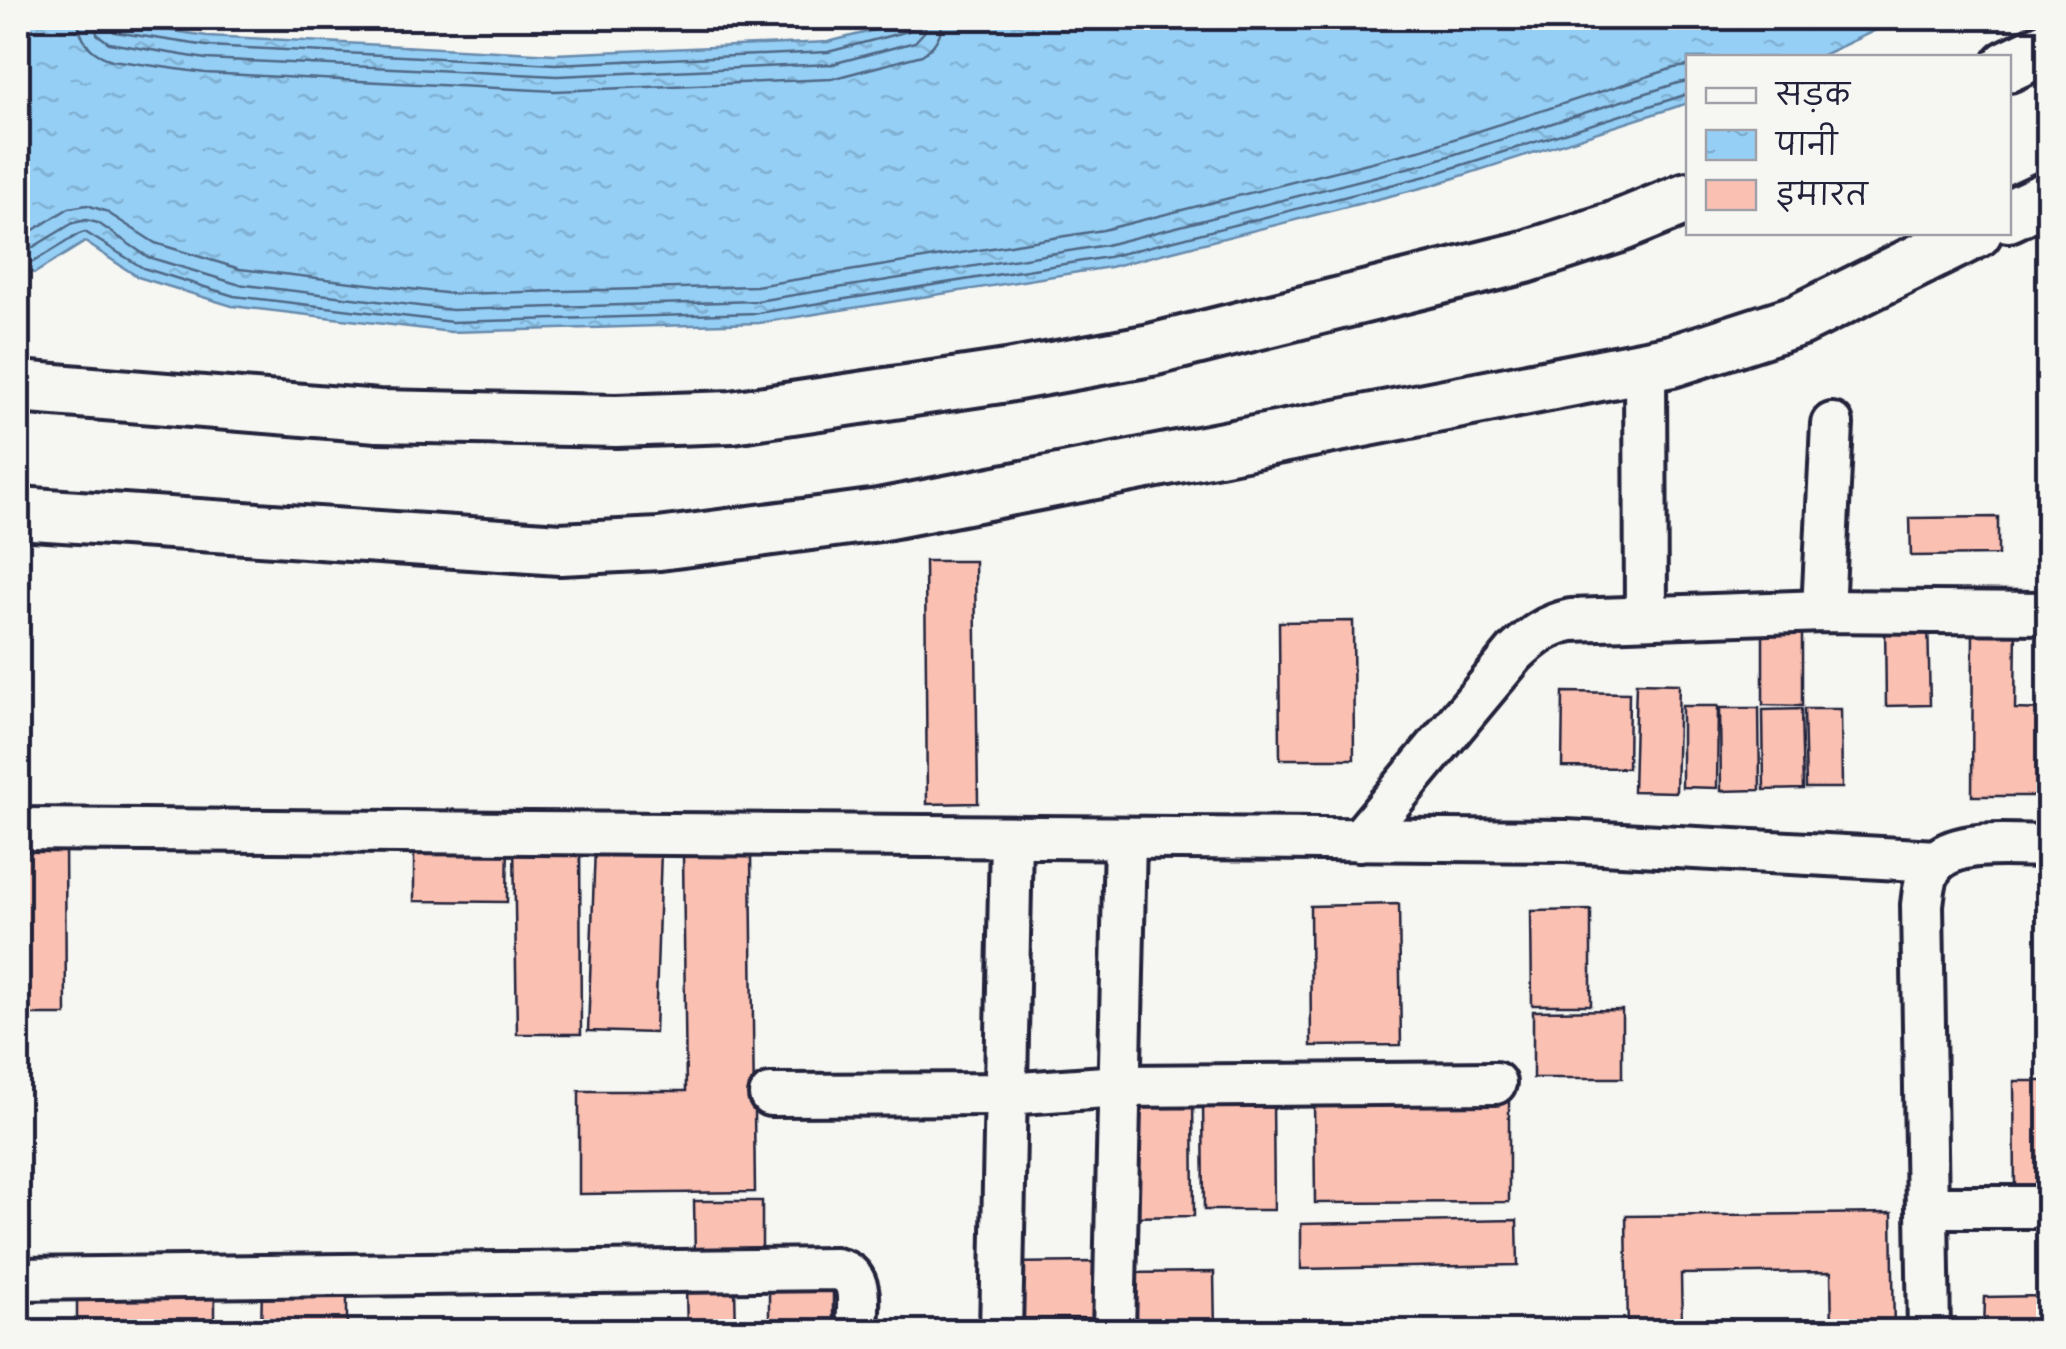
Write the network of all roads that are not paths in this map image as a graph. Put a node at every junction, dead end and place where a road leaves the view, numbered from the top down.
1 (2048, 46) edge
2 (2011, 64) edge
3 (2048, 197) edge
4 (1686, 199) edge
5 (2011, 215) edge
6 (1970, 235) edge
7 (1645, 367) junction
8 (18, 388) edge
9 (1832, 424) dead end
10 (18, 513) edge
11 (1823, 611) junction
12 (2048, 613) edge
13 (1646, 617) junction
14 (18, 829) edge
15 (1011, 838) junction
16 (1124, 839) junction
17 (1360, 840) junction
18 (2048, 846) edge
19 (1937, 861) junction
20 (1495, 1083) dead end
21 (1119, 1086) junction
22 (1007, 1094) junction
23 (770, 1096) dead end
24 (1927, 1206) junction
25 (2048, 1207) edge
26 (18, 1279) edge
27 (856, 1332) edge
28 (1002, 1332) edge
29 (1114, 1332) edge
30 (1929, 1332) edge

1 - 2 street
3 - 5 street
4 - 8 street
6 - 7 street
7 - 10 street
7 - 13 street
9 - 11 street
11 - 12 street
11 - 13 street
13 - 17 street
14 - 15 street
15 - 16 street
15 - 22 street
16 - 17 street
16 - 21 street
17 - 19 street
18 - 19 street
19 - 24 street
20 - 21 street
21 - 22 street
21 - 29 street
22 - 23 street
22 - 28 street
24 - 25 street
24 - 30 street
26 - 27 street

